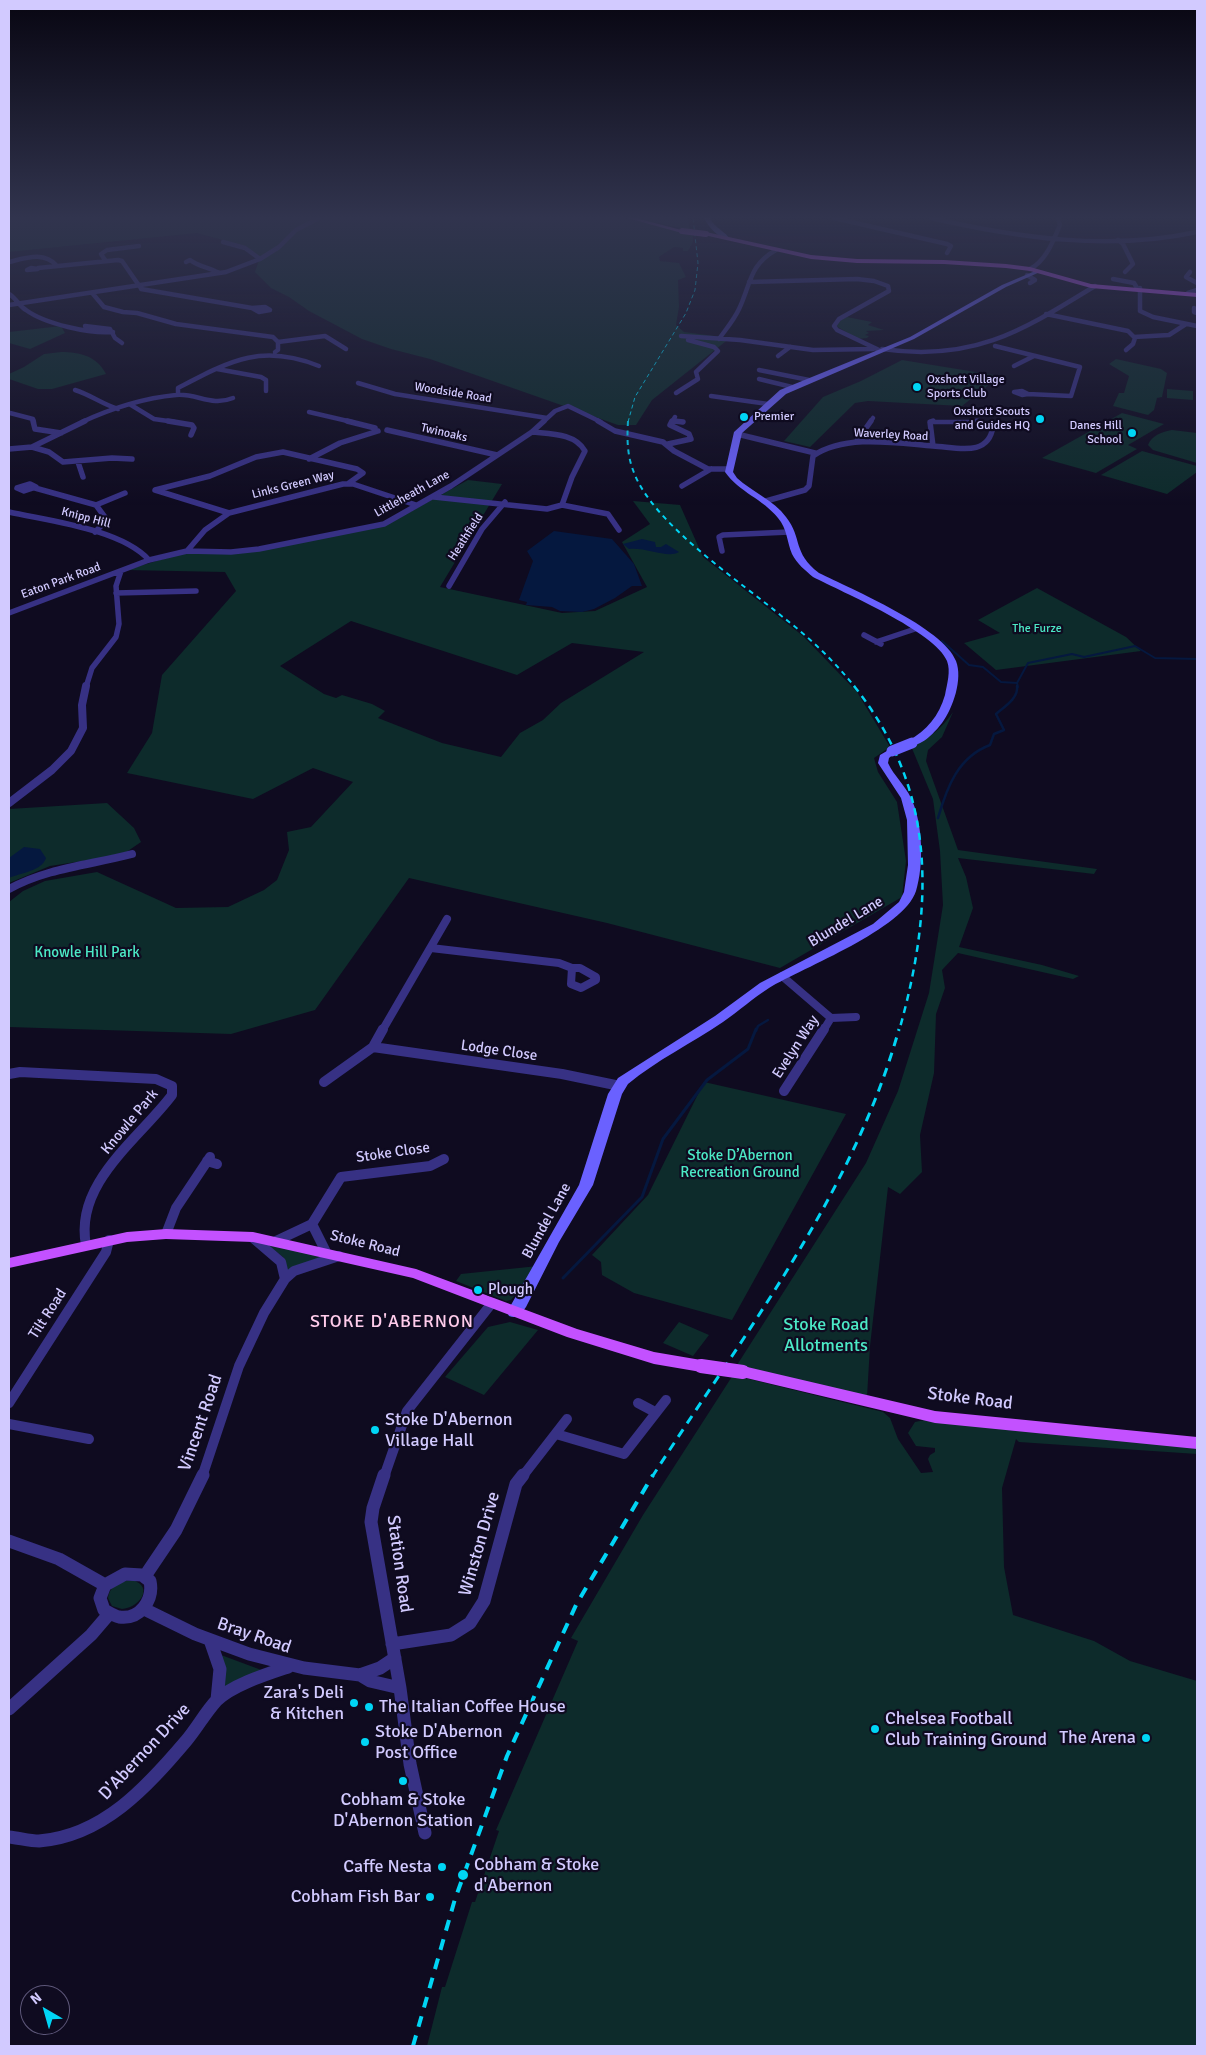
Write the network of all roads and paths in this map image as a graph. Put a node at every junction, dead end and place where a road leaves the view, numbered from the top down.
1 (34, 314) edge
2 (140, 314) edge
3 (736, 314) edge
4 (847, 314) edge
5 (959, 314) edge
6 (1046, 314) joint
7 (1147, 314) edge
8 (1186, 324) junction
9 (1197, 326) edge
10 (1134, 337) junction
11 (719, 339) junction
12 (278, 342) junction
13 (122, 343) dead end
14 (993, 344) junction
15 (790, 347) junction
16 (346, 349) dead end
17 (878, 350) junction
18 (1126, 350) dead end
19 (275, 352) junction
20 (778, 356) dead end
21 (1034, 356) junction
22 (319, 366) dead end
23 (1014, 366) dead end
24 (216, 368) junction
25 (759, 370) dead end
26 (759, 379) dead end
27 (809, 380) junction
28 (358, 383) dead end
29 (792, 387) junction
30 (266, 391) dead end
31 (75, 392) dead end
32 (676, 393) dead end
33 (1028, 394) dead end
34 (178, 396) junction
35 (208, 396) dead end
36 (711, 396) dead end
37 (233, 398) dead end
38 (202, 399) junction
39 (768, 404) junction
40 (131, 405) junction
41 (118, 409) junction
42 (31, 410) dead end
43 (309, 412) dead end
44 (10, 413) edge
45 (20, 414) junction
46 (547, 418) junction
47 (873, 418) dead end
48 (674, 419) joint
49 (683, 422) dead end
50 (376, 430) junction
51 (532, 432) junction
52 (61, 433) junction
53 (738, 433) junction
54 (629, 434) joint
55 (191, 435) dead end
56 (856, 442) junction
57 (668, 444) junction
58 (32, 447) junction
59 (932, 447) junction
60 (9, 449) edge
61 (815, 453) junction
62 (497, 455) junction
63 (128, 457) dead end
64 (308, 459) junction
65 (78, 462) junction
66 (710, 469) junction
67 (729, 469) junction
68 (72, 474) dead end
69 (349, 484) junction
70 (682, 486) dead end
71 (35, 488) dead end
72 (125, 493) dead end
73 (432, 496) junction
74 (766, 501) junction
75 (505, 502) junction
76 (96, 505) junction
77 (416, 505) junction
78 (562, 506) junction
79 (9, 512) edge
80 (229, 513) junction
81 (619, 530) dead end
82 (95, 532) junction
83 (789, 532) junction
84 (187, 551) junction
85 (722, 551) dead end
86 (149, 560) junction
87 (121, 571) junction
88 (450, 586) dead end
89 (196, 591) dead end
90 (116, 593) junction
91 (9, 612) edge
92 (915, 628) junction
93 (864, 635) dead end
94 (880, 643) joint
95 (9, 803) edge
96 (132, 854) dead end
97 (9, 889) edge
98 (447, 919) dead end
99 (431, 948) junction
100 (572, 968) dead end
101 (782, 976) junction
102 (856, 1017) dead end
103 (831, 1018) junction
104 (373, 1047) junction
105 (9, 1074) edge
106 (324, 1082) dead end
107 (620, 1086) junction
108 (784, 1090) dead end
109 (444, 1159) dead end
110 (211, 1160) dead end
111 (312, 1224) junction
112 (166, 1234) junction
113 (252, 1237) junction
114 (108, 1240) junction
115 (276, 1241) junction
116 (86, 1245) junction
117 (326, 1252) junction
118 (342, 1256) junction
119 (9, 1263) edge
120 (285, 1279) junction
121 (492, 1303) junction
122 (514, 1312) junction
123 (666, 1400) dead end
124 (9, 1403) edge
125 (638, 1403) dead end
126 (655, 1412) junction
127 (567, 1419) dead end
128 (9, 1424) edge
129 (556, 1434) junction
130 (89, 1439) dead end
131 (1197, 1443) edge
132 (9, 1541) edge
133 (145, 1576) junction
134 (106, 1585) junction
135 (144, 1609) junction
136 (109, 1614) junction
137 (210, 1640) junction
138 (392, 1644) junction
139 (395, 1658) junction
140 (288, 1667) junction
141 (360, 1675) junction
142 (400, 1688) junction
143 (217, 1700) junction
144 (9, 1709) edge
145 (425, 1833) dead end
146 (9, 1837) edge

1 - 13 street
2 - 12 street
3 - 11 street
4 - 17 street
5 - 17 street
6 - 10 street
6 - 14 street
7 - 8 street
8 - 9 street
8 - 10 street
10 - 18 street
11 - 15 street
11 - 32 street
12 - 16 street
12 - 19 street
14 - 17 street
14 - 21 street
15 - 17 street
15 - 20 street
17 - 27 street
19 - 22 street
19 - 24 street
21 - 23 street
21 - 33 street
24 - 30 street
24 - 34 street
25 - 27 street
26 - 29 street
27 - 29 street
28 - 46 street, Woodside Road
29 - 39 street
31 - 41 street
34 - 38 street
34 - 40 street
35 - 38 street
36 - 39 street
37 - 38 street
39 - 53 street
40 - 41 street
40 - 55 street
41 - 52 street
42 - 45 street
43 - 50 street, Twinoaks
44 - 45 street
45 - 52 street
46 - 51 street, Littleheath Lane
46 - 54 street, Littleheath Lane
47 - 56 street
48 - 49 street
48 - 57 street
50 - 62 street, Twinoaks
50 - 64 street, Twinoaks
51 - 62 street, Littleheath Lane
51 - 78 street
52 - 58 street
53 - 61 street
53 - 67 street
54 - 57 street
56 - 59 street, Waverley Road
56 - 61 street, Waverley Road
57 - 66 street
58 - 60 street
58 - 65 street
59 - 59 street, Waverley Road
61 - 74 street
62 - 73 street, Littleheath Lane
63 - 65 street
64 - 69 street
64 - 80 street
65 - 68 street
66 - 67 street
66 - 70 street
67 - 74 street, Blundel Lane
69 - 77 street, Links Green Way
69 - 80 street, Links Green Way
71 - 76 street
72 - 76 street
73 - 75 street
73 - 77 street, Littleheath Lane
74 - 83 street, Blundel Lane
75 - 78 street
75 - 88 street, Heathfield
76 - 82 street
77 - 84 street, Littleheath Lane
78 - 81 street
79 - 82 street, Knipp Hill
80 - 84 street, Links Green Way
82 - 86 street, Knipp Hill
83 - 85 street
83 - 92 street, Blundel Lane
84 - 86 street, Littleheath Lane
86 - 87 street, Littleheath Lane
87 - 90 street
87 - 91 street, Eaton Park Road
89 - 90 street
90 - 95 street
92 - 94 street
92 - 101 street, Blundel Lane, bridge
93 - 94 street
96 - 97 street
98 - 99 street
99 - 100 street
99 - 104 street
101 - 103 street, Evelyn Way
101 - 107 street, Blundel Lane
102 - 103 street, Evelyn Way
103 - 108 street, Evelyn Way
104 - 106 street
104 - 107 street, Lodge Close
105 - 116 street, Knowle Park
107 - 122 street, Blundel Lane
109 - 111 street, Stoke Close
110 - 112 street
111 - 115 street
111 - 117 street
112 - 113 main road, Stoke Road
112 - 114 main road, Stoke Road
113 - 115 main road, Stoke Road
113 - 120 street
114 - 116 main road, Stoke Road
114 - 124 street, Tilt Road
115 - 117 main road, Stoke Road
116 - 119 main road, Stoke Road
117 - 118 main road, Stoke Road
118 - 120 street, Vincent Road
118 - 121 main road, Stoke Road
120 - 133 street, Vincent Road
121 - 122 main road, Stoke Road
121 - 138 street, Station Road
122 - 131 main road, Stoke Road, bridge
123 - 126 street
125 - 126 street
126 - 129 street
127 - 129 street, Winston Drive
128 - 130 street
129 - 138 street, Winston Drive
132 - 134 street
133 - 134 street
133 - 135 street
134 - 136 street
135 - 136 street
135 - 137 street, Bray Road
136 - 144 street
137 - 140 street, Bray Road
137 - 143 street
138 - 139 street, Station Road
139 - 141 street, Bray Road
139 - 142 street, Station Road
140 - 141 street, Bray Road
140 - 143 street, D'Abernon Drive
141 - 142 street, Bray Road
142 - 145 street, Station Road
143 - 146 street, D'Abernon Drive

